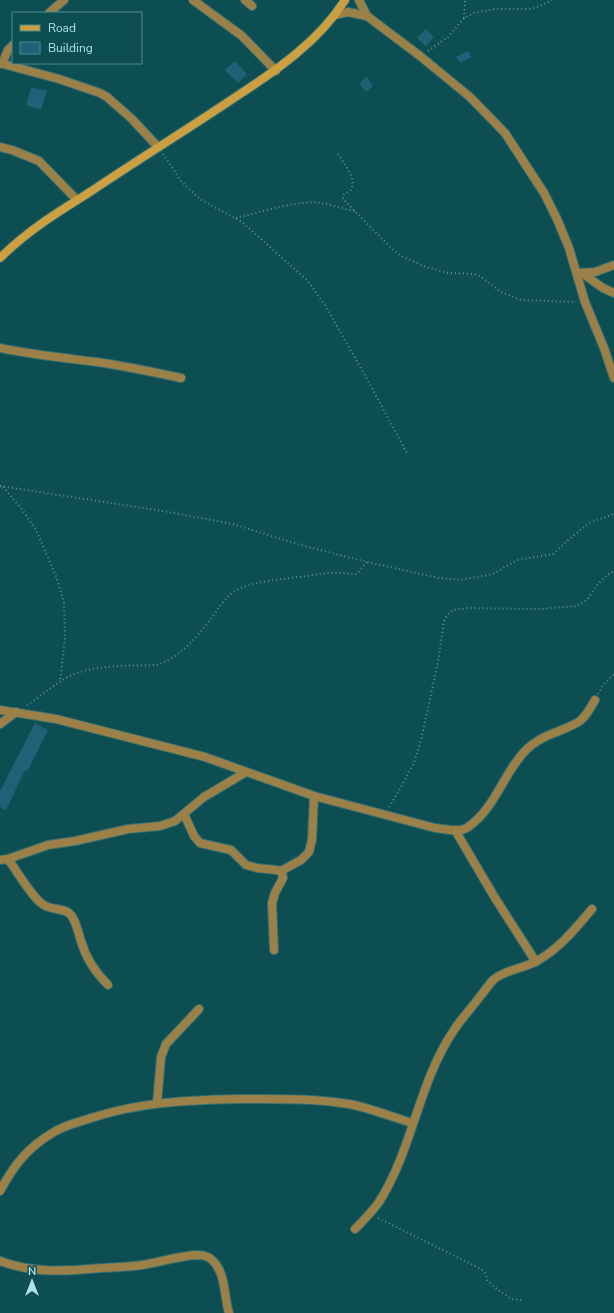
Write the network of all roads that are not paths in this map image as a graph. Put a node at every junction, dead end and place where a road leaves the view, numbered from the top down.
1 (64, 0) edge
2 (193, 0) edge
3 (245, 0) edge
4 (344, 0) edge
5 (359, 0) edge
6 (252, 6) dead end
7 (50, 12) edge
8 (335, 15) junction
9 (367, 16) junction
10 (12, 46) edge
11 (1, 64) edge
12 (276, 70) junction
13 (158, 147) junction
14 (0, 148) edge
15 (77, 200) junction
16 (0, 258) edge
17 (614, 265) edge
18 (580, 273) junction
19 (614, 294) edge
20 (0, 348) edge
21 (181, 378) dead end
22 (614, 378) edge
23 (595, 700) road end
24 (0, 710) edge
25 (16, 712) junction
26 (0, 724) edge
27 (246, 772) junction
28 (314, 796) junction
29 (184, 814) junction
30 (455, 830) junction
31 (4, 859) edge
32 (281, 871) junction
33 (592, 910) dead end
34 (274, 950) dead end
35 (536, 962) junction
36 (108, 985) dead end
37 (199, 1009) dead end
38 (157, 1103) junction
39 (412, 1123) junction
40 (0, 1191) edge
41 (355, 1229) dead end
42 (0, 1261) edge
43 (229, 1313) edge

1 - 7 street
2 - 12 street
3 - 6 street
4 - 8 main road
5 - 9 street
8 - 9 street
8 - 12 main road
9 - 18 street
10 - 11 street
11 - 13 street
12 - 13 main road
13 - 15 main road
14 - 15 street
15 - 16 main road
17 - 18 street
18 - 19 street
18 - 22 street
20 - 21 street
23 - 30 street
24 - 25 street
25 - 26 street
25 - 27 street
27 - 28 street
27 - 29 street
28 - 30 street
28 - 32 street
29 - 31 street
29 - 32 street
30 - 35 street
31 - 36 street
32 - 34 street
33 - 35 street
35 - 39 street
37 - 38 street
38 - 39 street
38 - 40 street
39 - 41 street
42 - 43 street

